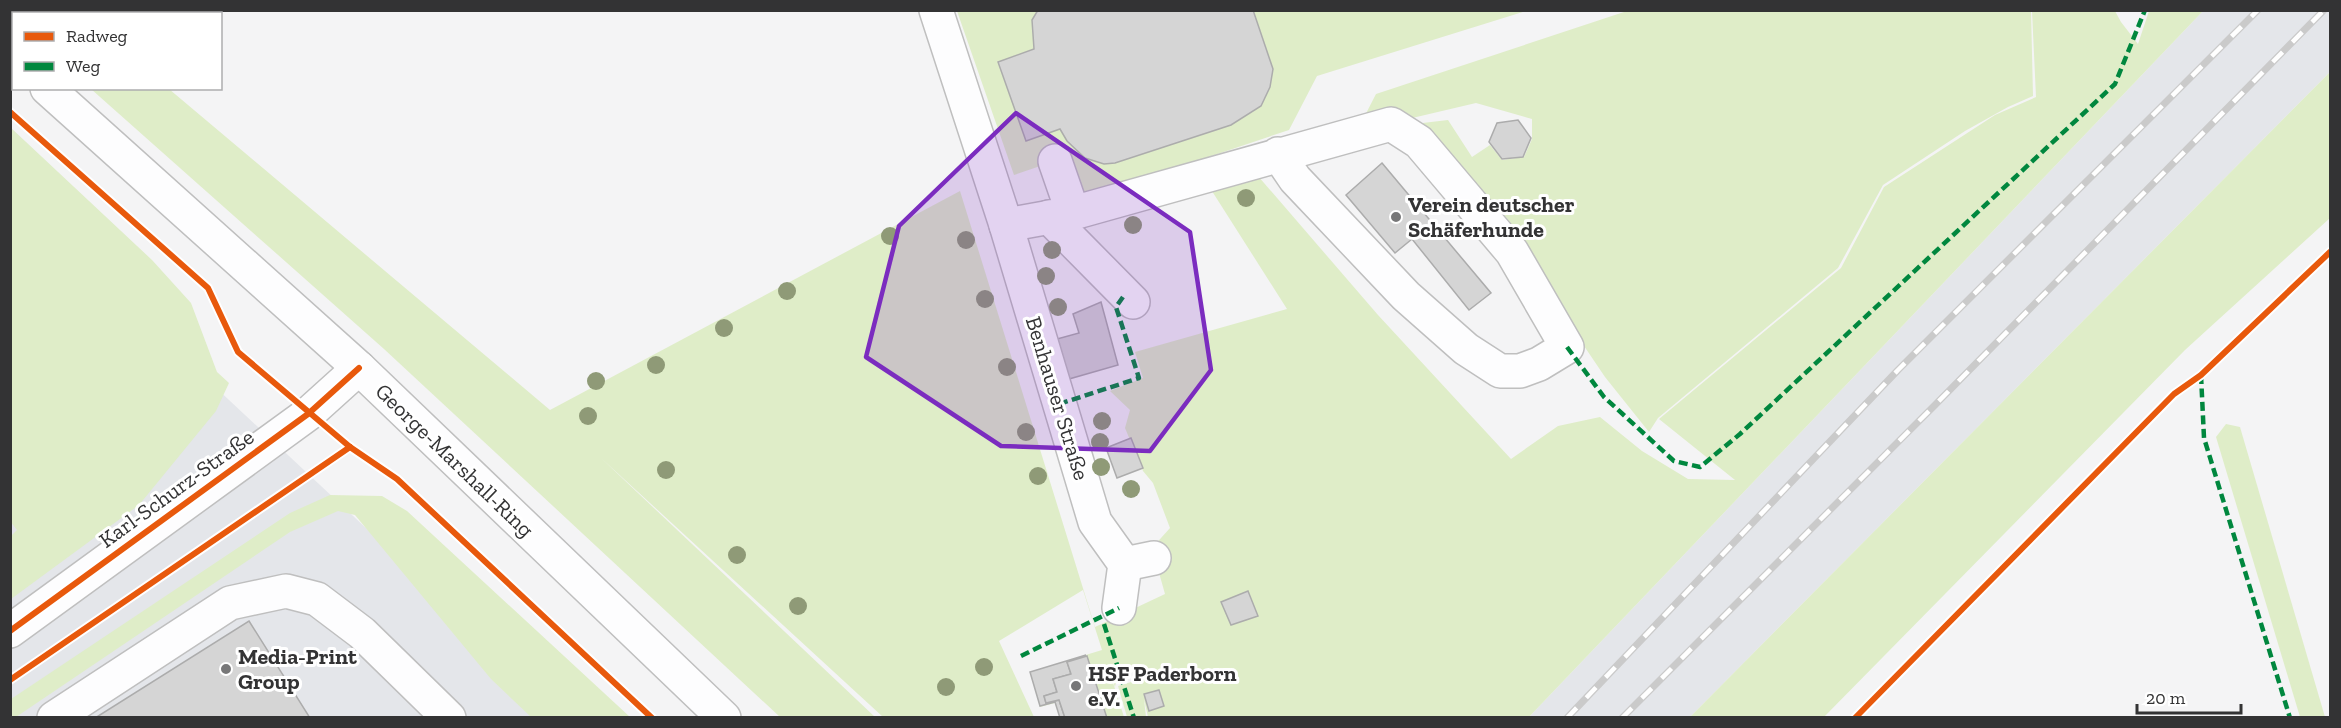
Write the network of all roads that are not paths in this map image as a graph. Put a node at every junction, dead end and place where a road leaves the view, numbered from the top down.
1 (936, 10) edge
2 (49, 90) edge
3 (1278, 154) junction
4 (1055, 161) dead end
5 (1061, 215) junction
6 (1006, 225) junction
7 (1133, 302) dead end
8 (358, 368) junction
9 (1119, 608) dead end
10 (10, 631) edge
11 (54, 717) edge
12 (449, 717) edge
13 (724, 717) edge

1 - 6 main road, Benhauser Straße
2 - 8 main road, George-Marshall-Ring
3 - 3 main road
3 - 5 main road
4 - 5 main road
5 - 6 main road
5 - 7 main road
6 - 9 main road, Benhauser Straße
8 - 10 main road, Karl-Schurz-Straße
8 - 13 main road, George-Marshall-Ring
11 - 12 main road

